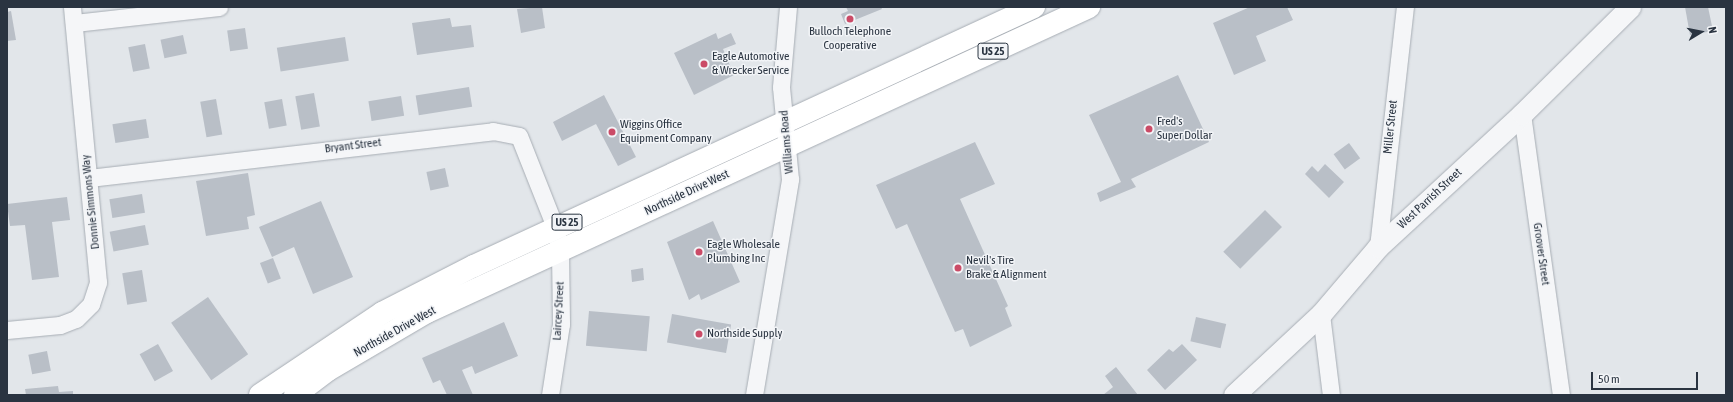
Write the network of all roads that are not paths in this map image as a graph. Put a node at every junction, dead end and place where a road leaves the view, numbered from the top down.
1 (219, 7) edge
2 (788, 7) edge
3 (1034, 7) edge
4 (1089, 7) edge
5 (1405, 7) edge
6 (1630, 7) edge
7 (73, 15) edge
8 (1522, 114) junction
9 (786, 122) junction
10 (788, 146) junction
11 (89, 178) junction
12 (555, 227) junction
13 (1378, 247) junction
14 (560, 251) junction
15 (1321, 314) junction
16 (7, 330) edge
17 (260, 395) edge
18 (295, 395) edge
19 (550, 395) edge
20 (754, 395) edge
21 (1234, 395) edge
22 (1331, 395) edge
23 (1561, 395) edge

1 - 7 street
2 - 9 street, Williams Road
3 - 9 main road, Northside Drive West / US 25
4 - 10 main road, Northside Drive West / US 25
5 - 13 street, Miller Street
6 - 8 street, West Parrish Street
7 - 11 street, Donnie Simmons Way
8 - 13 street, West Parrish Street
8 - 23 street, Groover Street
9 - 10 street, Williams Road
9 - 12 main road, Northside Drive West / US 25
10 - 14 main road, Northside Drive West / US 25
10 - 20 street, Williams Road
11 - 12 street, Bryant Street
11 - 16 street, Donnie Simmons Way
12 - 14 street, Laircey Street
12 - 17 main road, Northside Drive West / US 25
13 - 15 street, West Parrish Street
14 - 18 main road, Northside Drive West / US 25
14 - 19 street, Laircey Street
15 - 21 street, West Parrish Street
15 - 22 street

